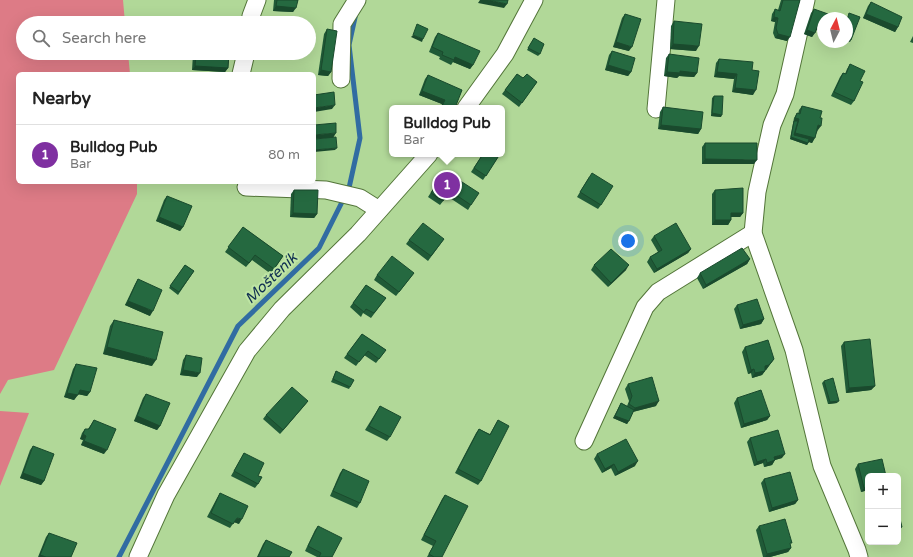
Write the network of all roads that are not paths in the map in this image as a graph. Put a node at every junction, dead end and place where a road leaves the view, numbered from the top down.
1 (257, 0) edge
2 (357, 0) edge
3 (534, 0) edge
4 (666, 0) edge
5 (806, 0) edge
6 (251, 16) edge
7 (244, 60) edge
8 (241, 72) edge
9 (341, 79) dead end
10 (468, 105) edge
11 (656, 109) dead end
12 (426, 157) edge
13 (246, 187) dead end
14 (379, 210) junction
15 (753, 233) junction
16 (584, 441) dead end
17 (138, 557) edge
18 (859, 557) edge

1 - 6 street
2 - 9 street
3 - 10 street
4 - 11 street
5 - 15 street
7 - 8 street
12 - 14 street
13 - 14 street
14 - 17 street
15 - 16 street
15 - 18 street

